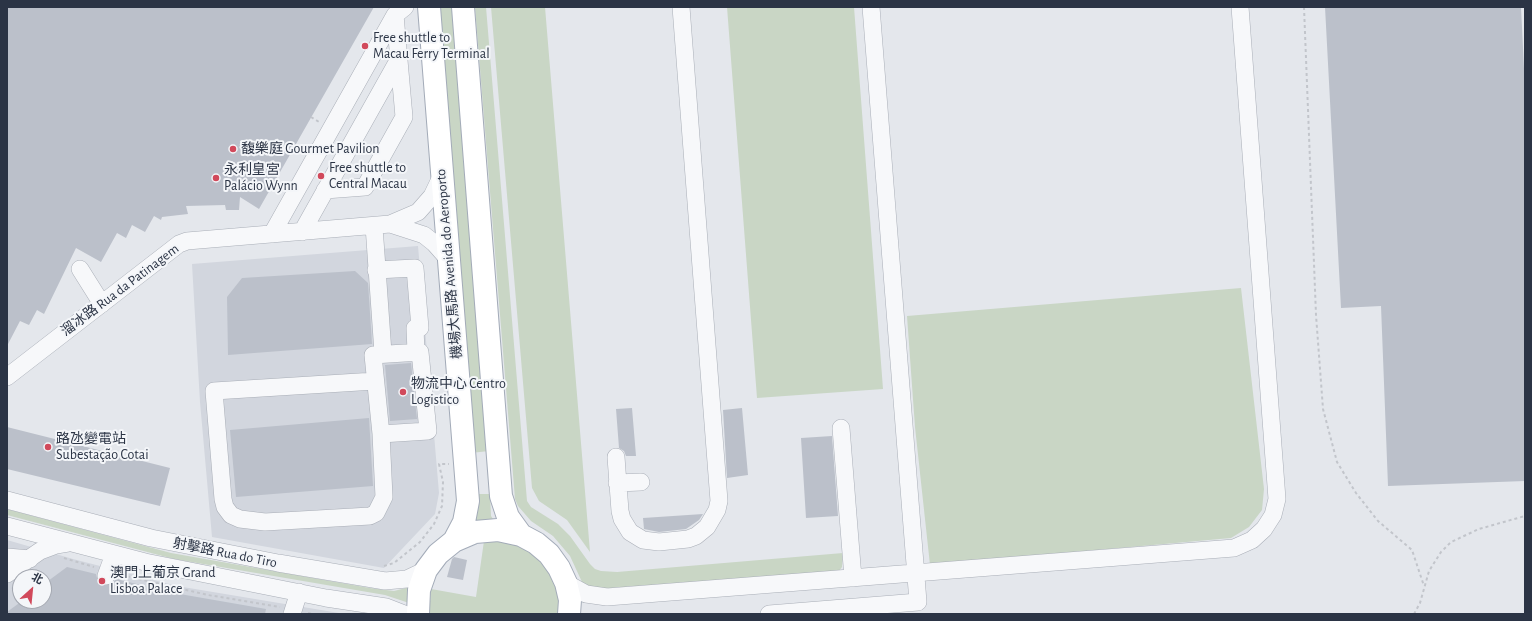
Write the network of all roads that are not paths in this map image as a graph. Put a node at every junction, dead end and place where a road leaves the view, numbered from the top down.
1 (429, 7) edge
2 (463, 7) edge
3 (681, 7) edge
4 (871, 7) edge
5 (1240, 7) edge
6 (400, 11) edge
7 (399, 59) junction
8 (442, 174) junction
9 (325, 190) junction
10 (382, 225) junction
11 (302, 232) junction
12 (272, 234) junction
13 (449, 260) junction
14 (80, 269) dead end
15 (376, 270) junction
16 (102, 304) junction
17 (416, 352) junction
18 (383, 353) junction
19 (7, 377) edge
20 (375, 381) junction
21 (841, 428) dead end
22 (381, 434) junction
23 (616, 457) dead end
24 (641, 482) dead end
25 (618, 483) junction
26 (7, 500) edge
27 (25, 505) junction
28 (13, 528) edge
29 (521, 535) junction
30 (454, 541) junction
31 (72, 543) junction
32 (114, 554) junction
33 (35, 555) junction
34 (7, 557) edge
35 (426, 570) junction
36 (915, 573) junction
37 (7, 574) edge
38 (107, 574) road end
39 (853, 578) junction
40 (566, 583) junction
41 (299, 592) junction
42 (293, 612) edge
43 (404, 614) edge
44 (418, 614) edge
45 (569, 614) edge
46 (769, 614) edge

1 - 8 main road, 機場大馬路 Avenida do Aeroporto
2 - 29 main road
3 - 25 street
4 - 36 street
5 - 36 street
6 - 7 street
6 - 12 street
7 - 9 street
7 - 9 street
8 - 10 street, 溜冰路 Rua da Patinagem
8 - 13 main road, 機場大馬路 Avenida do Aeroporto
9 - 11 street
10 - 11 street, 溜冰路 Rua da Patinagem
10 - 13 street, 溜冰路 Rua da Patinagem
10 - 15 street
11 - 12 street, 溜冰路 Rua da Patinagem
12 - 16 street, 溜冰路 Rua da Patinagem
13 - 30 main road, 機場大馬路 Avenida do Aeroporto
14 - 16 street
15 - 17 street
15 - 18 street
16 - 19 street, 溜冰路 Rua da Patinagem
17 - 18 street
17 - 22 street
18 - 20 street
20 - 22 street
20 - 22 street
21 - 39 street
23 - 25 street
24 - 25 street
26 - 27 street, 射擊路 Rua do Tiro
27 - 28 street, 射擊路 Rua do Tiro
27 - 35 street, 射擊路 Rua do Tiro
28 - 31 street, 射擊路 Rua do Tiro
29 - 30 main road
29 - 40 main road
30 - 35 main road
31 - 32 street, 射擊路 Rua do Tiro
31 - 33 street
32 - 38 street
32 - 41 street, 射擊路 Rua do Tiro
33 - 34 street
33 - 37 street
35 - 44 main road
36 - 39 street
36 - 46 street
39 - 40 street
40 - 45 main road
41 - 42 street
41 - 43 street, 射擊路 Rua do Tiro

